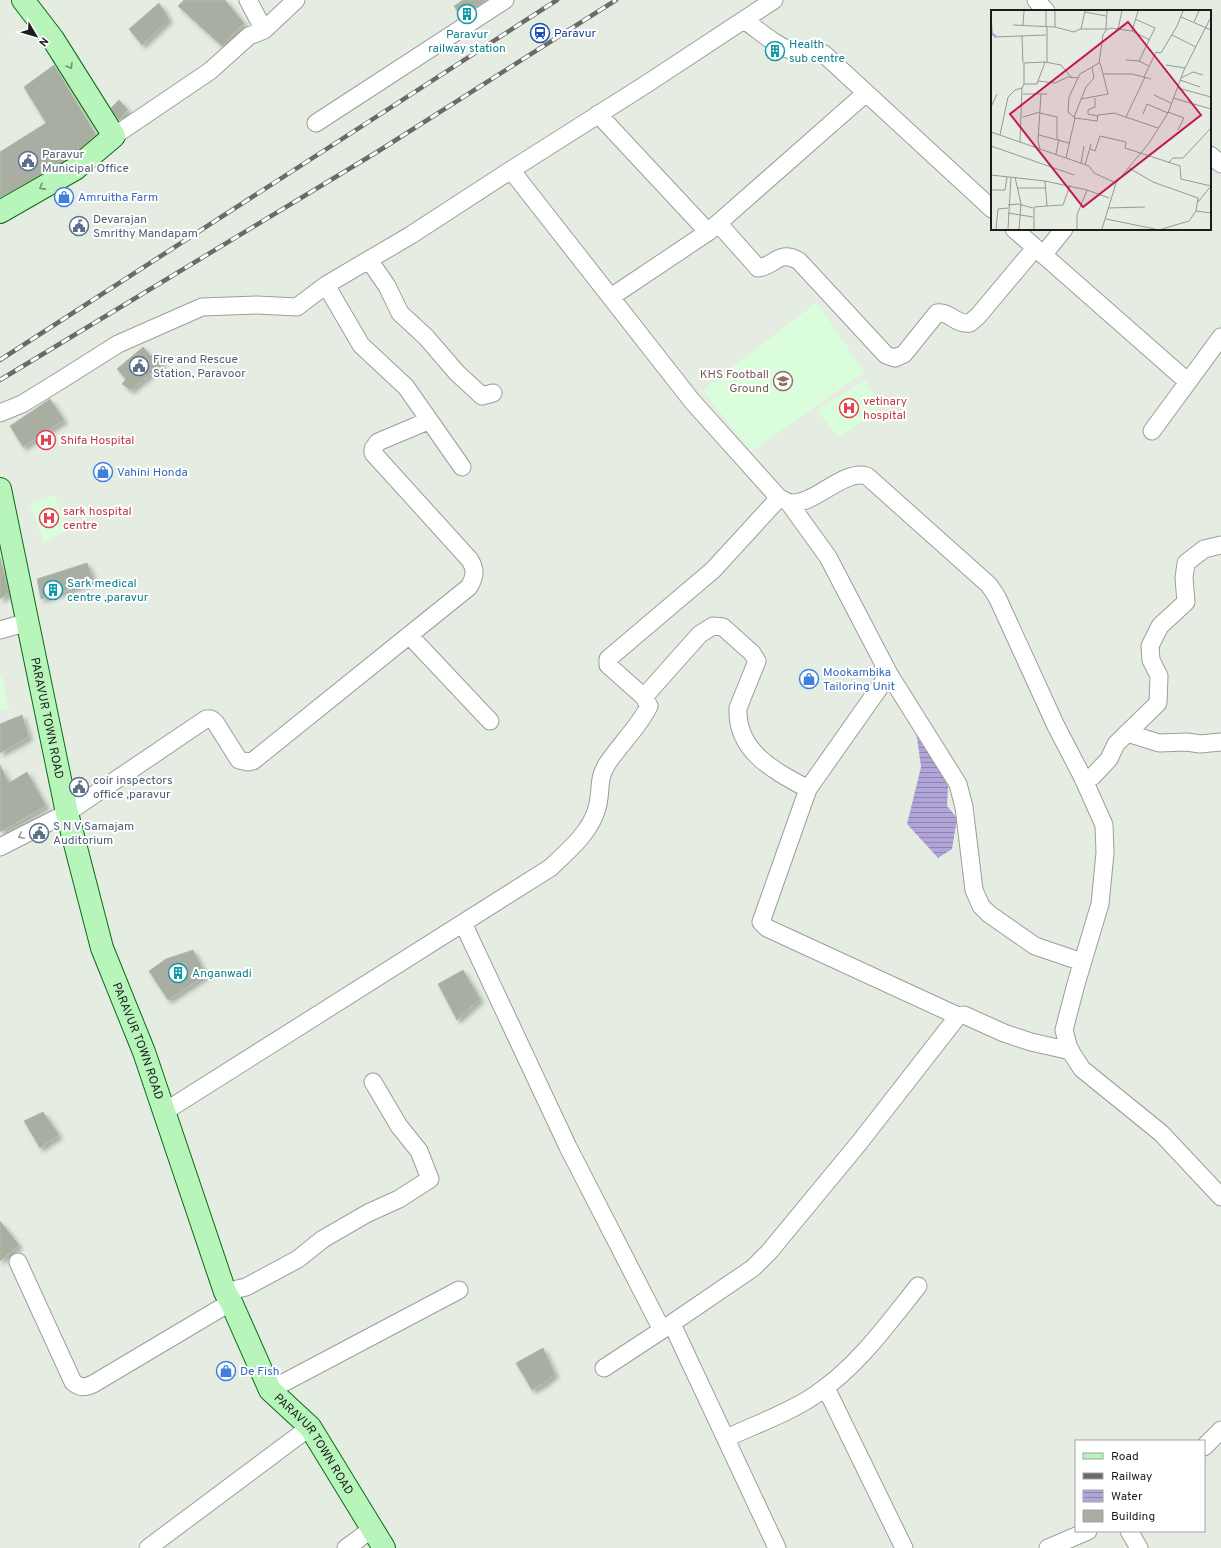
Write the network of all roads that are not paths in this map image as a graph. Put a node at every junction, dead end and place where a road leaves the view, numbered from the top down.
1 (23, 0) edge
2 (248, 0) edge
3 (296, 0) edge
4 (505, 0) edge
5 (774, 0) edge
6 (1036, 0) edge
7 (1045, 10) edge
8 (744, 20) junction
9 (264, 30) junction
10 (866, 93) junction
11 (598, 114) junction
12 (316, 123) dead end
13 (114, 136) junction
14 (1211, 156) edge
15 (1221, 164) edge
16 (510, 170) junction
17 (991, 208) edge
18 (0, 212) edge
19 (713, 227) junction
20 (1015, 230) edge
21 (1063, 230) edge
22 (1039, 252) junction
23 (369, 260) junction
24 (326, 285) junction
25 (611, 297) junction
26 (1218, 346) edge
27 (1188, 382) junction
28 (493, 393) dead end
29 (0, 413) edge
30 (428, 421) junction
31 (1152, 431) dead end
32 (462, 467) dead end
33 (0, 489) edge
34 (784, 500) junction
35 (1221, 545) edge
36 (28, 622) junction
37 (0, 630) edge
38 (408, 635) junction
39 (889, 674) junction
40 (644, 697) junction
41 (490, 721) dead end
42 (1126, 733) junction
43 (1221, 742) edge
44 (1084, 781) junction
45 (808, 789) junction
46 (67, 813) junction
47 (0, 846) edge
48 (463, 923) junction
49 (1082, 962) junction
50 (958, 1016) junction
51 (1070, 1051) junction
52 (373, 1082) dead end
53 (164, 1112) junction
54 (1221, 1197) edge
55 (18, 1262) dead end
56 (918, 1286) dead end
57 (459, 1290) dead end
58 (228, 1297) junction
59 (667, 1327) junction
60 (604, 1368) dead end
61 (826, 1388) junction
62 (270, 1390) junction
63 (310, 1427) junction
64 (1221, 1430) edge
65 (726, 1438) junction
66 (1205, 1446) edge
67 (372, 1529) junction
68 (1086, 1532) edge
69 (1130, 1532) edge
70 (148, 1548) edge
71 (346, 1548) edge
72 (384, 1548) edge
73 (777, 1548) edge
74 (904, 1548) edge
75 (1048, 1548) edge
76 (1139, 1548) edge

1 -> 13 main road
2 - 9 street
3 - 9 street
4 - 12 street
5 - 8 street
6 - 7 street
8 - 10 street
8 - 11 street
9 - 13 street
10 - 17 street
10 - 19 street
11 - 16 street
11 - 19 street
13 -> 18 main road
14 - 15 street
16 - 23 street
16 - 25 street
19 - 22 street
19 - 25 street
20 - 22 street
21 - 22 street
22 - 27 street
23 - 24 street
23 - 28 street
24 - 29 street
24 - 30 street
25 - 34 street
26 - 27 street
27 - 31 street
30 - 32 street
30 - 38 street
33 - 36 main road, PARAVUR TOWN ROAD
34 - 39 street
34 - 40 street
34 - 44 street
35 - 42 street
36 - 37 street
36 - 46 main road, PARAVUR TOWN ROAD
38 - 41 street
38 - 46 street
39 - 45 street
39 - 49 street
40 - 45 street
40 - 48 street
42 - 43 street
42 - 44 street
44 - 49 street
45 - 50 street
46 -> 47 street
46 - 53 main road, PARAVUR TOWN ROAD
48 - 53 street
48 - 59 street
49 - 51 street
50 - 51 street
50 - 59 street
51 - 54 street
52 - 58 street
53 - 58 main road, PARAVUR TOWN ROAD
55 - 58 street
56 - 61 street
57 - 62 street
58 - 62 main road, PARAVUR TOWN ROAD
59 - 60 street
59 - 65 street
61 - 65 street
61 - 74 street
62 - 63 main road, PARAVUR TOWN ROAD
63 - 67 main road, PARAVUR TOWN ROAD
63 - 70 street
64 - 66 street
65 - 73 street
67 - 71 street
67 - 72 main road, PARAVUR TOWN ROAD
68 - 75 street
69 - 76 street

